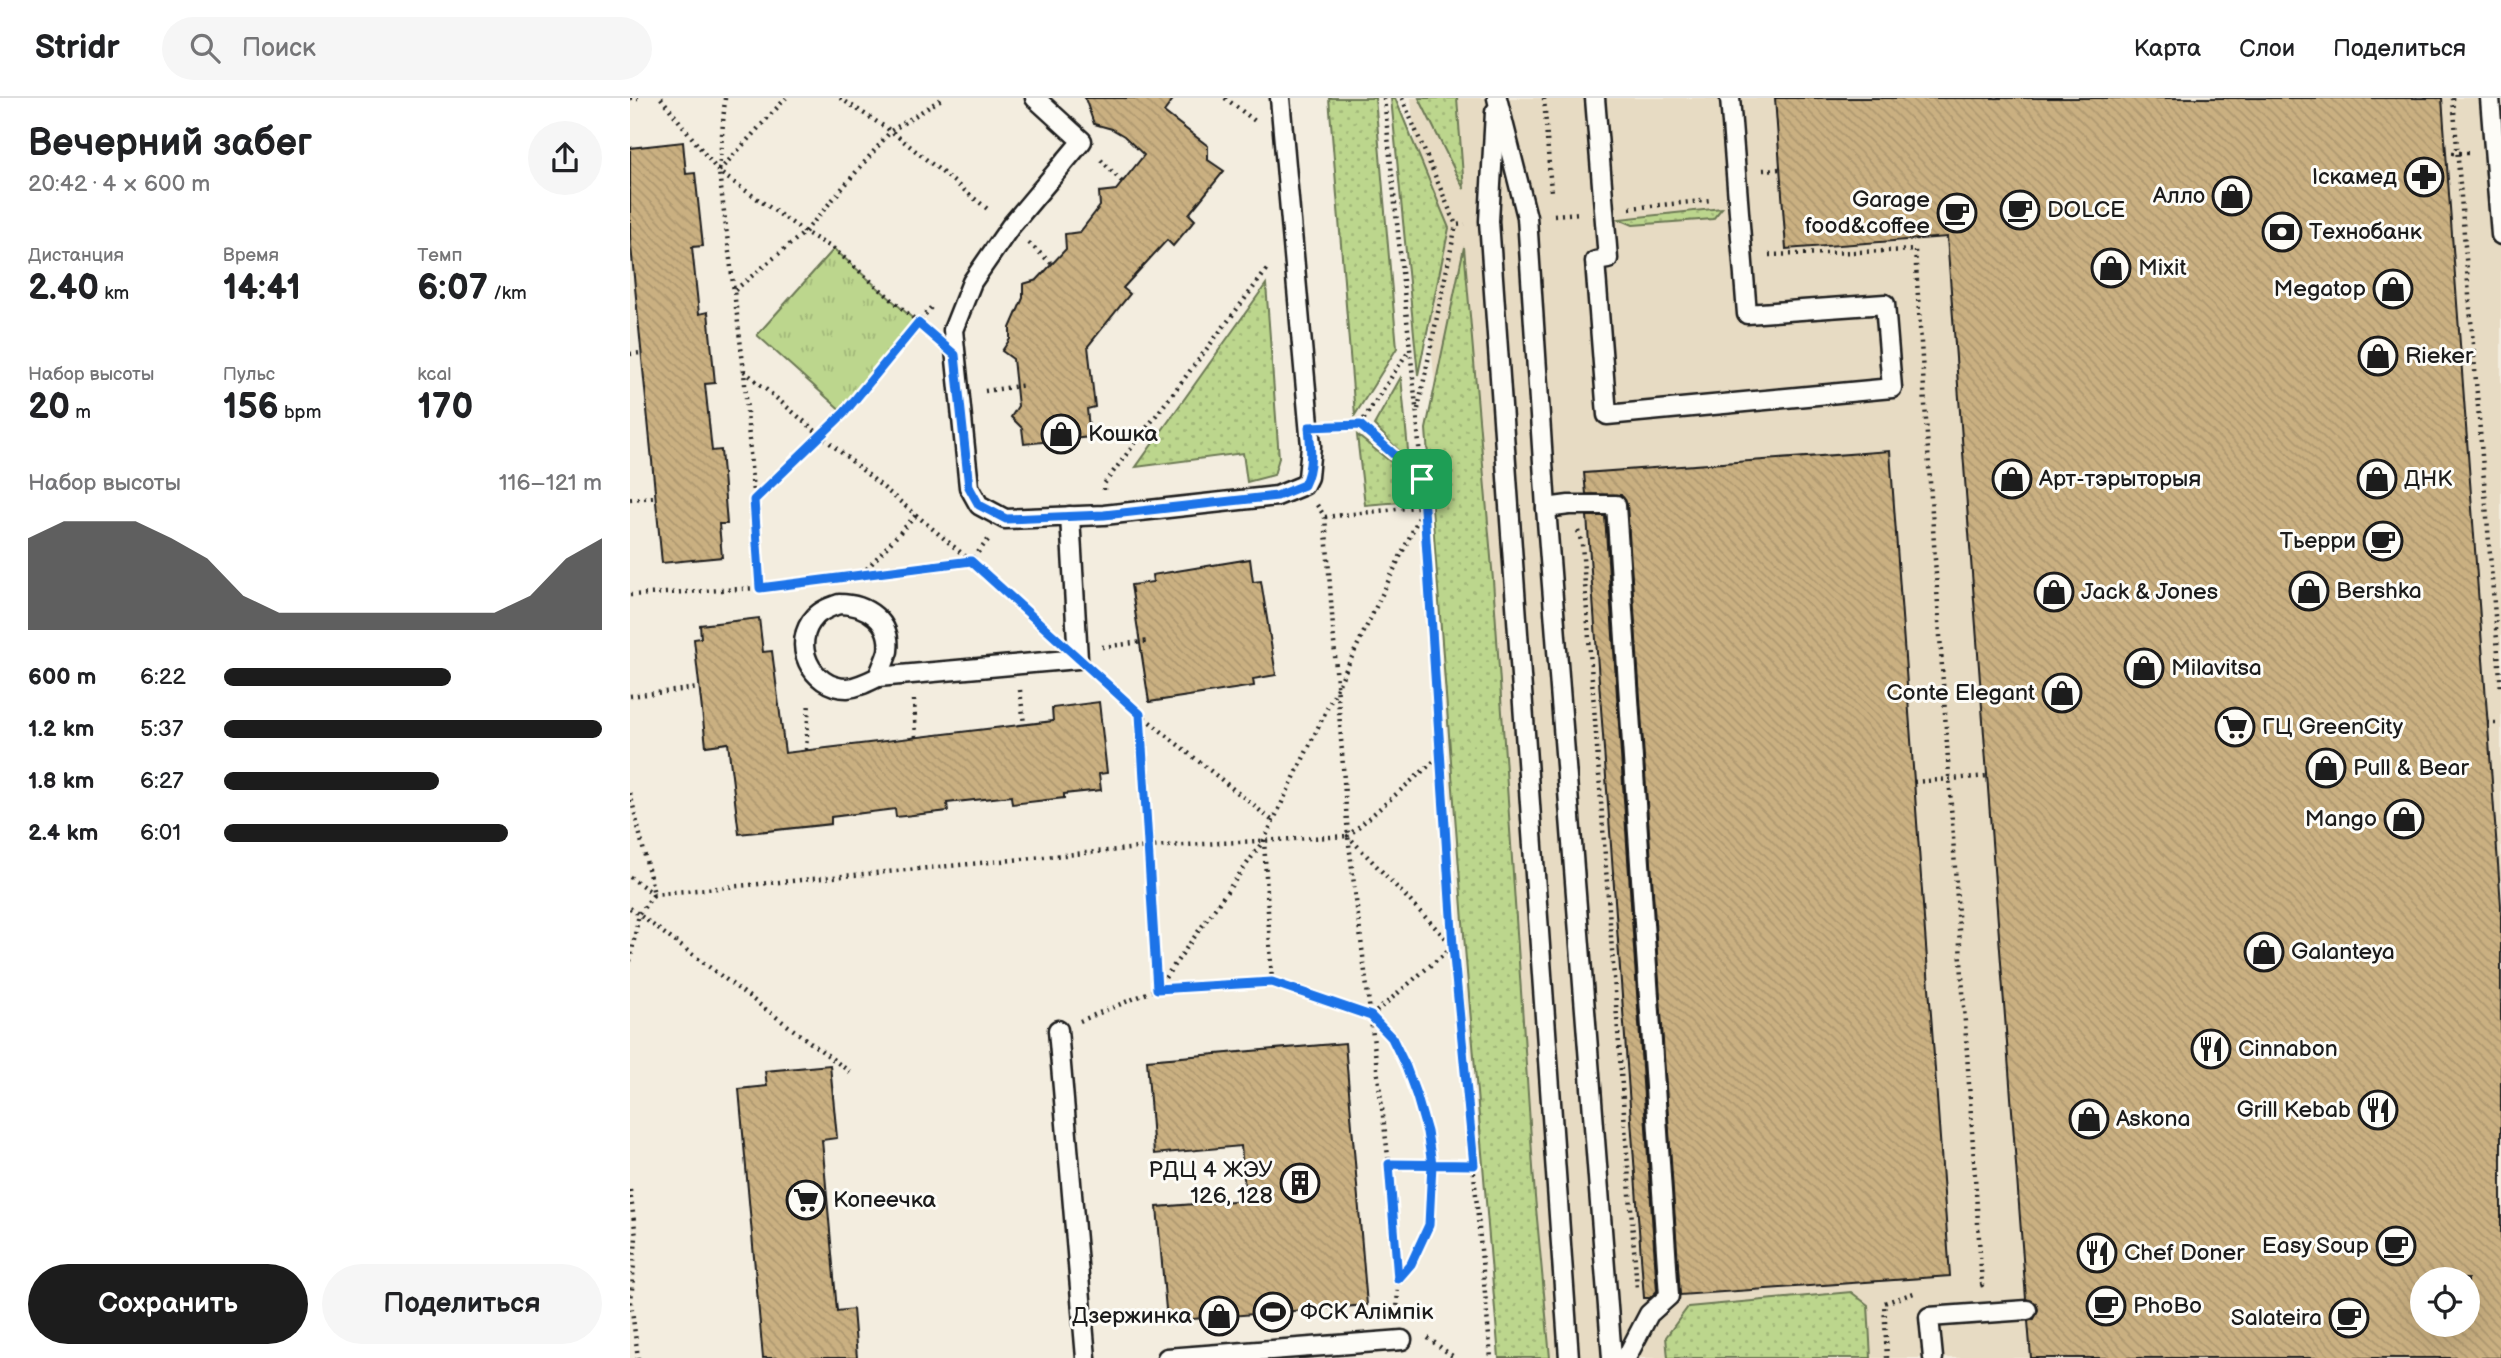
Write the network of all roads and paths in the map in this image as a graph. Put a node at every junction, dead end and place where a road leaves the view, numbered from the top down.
1 (630, 98) edge
2 (638, 98) edge
3 (661, 98) edge
4 (725, 98) edge
5 (786, 98) edge
6 (840, 98) edge
7 (943, 98) edge
8 (1035, 98) edge
9 (1280, 98) edge
10 (1384, 98) edge
11 (1402, 98) edge
12 (1496, 98) edge
13 (1544, 98) edge
14 (1595, 98) edge
15 (1730, 98) edge
16 (2454, 98) edge
17 (2490, 98) edge
18 (891, 131) junction
19 (1761, 158) dead end
20 (1780, 169) dead end
21 (1762, 170) junction
22 (719, 172) junction
23 (1738, 198) junction
24 (1604, 210) junction
25 (1489, 220) junction
26 (1456, 225) junction
27 (1010, 227) junction
28 (805, 232) junction
29 (2501, 235) edge
30 (1768, 244) dead end
31 (1272, 263) dead end
32 (734, 291) junction
33 (935, 302) dead end
34 (918, 323) junction
35 (1410, 349) junction
36 (641, 353) dead end
37 (630, 354) edge
38 (955, 355) junction
39 (744, 371) junction
40 (1026, 386) dead end
41 (959, 394) junction
42 (1417, 416) junction
43 (1360, 425) junction
44 (1309, 427) junction
45 (822, 435) junction
46 (1422, 479) junction
47 (655, 497) dead end
48 (630, 499) edge
49 (754, 500) junction
50 (1570, 505) junction
51 (1424, 506) junction
52 (1546, 508) junction
53 (916, 515) junction
54 (1104, 515) junction
55 (1070, 516) junction
56 (971, 561) junction
57 (862, 574) junction
58 (849, 576) dead end
59 (823, 580) dead end
60 (760, 588) junction
61 (630, 595) edge
62 (1150, 642) dead end
63 (1078, 654) junction
64 (1017, 664) junction
65 (812, 670) junction
66 (912, 674) junction
67 (878, 677) junction
68 (699, 688) dead end
69 (1338, 690) junction
70 (2501, 690) edge
71 (630, 696) edge
72 (1140, 714) junction
73 (2487, 723) dead end
74 (2501, 723) edge
75 (1024, 724) dead end
76 (916, 738) dead end
77 (806, 750) dead end
78 (1440, 755) junction
79 (1987, 776) dead end
80 (1914, 782) dead end
81 (630, 793) edge
82 (1273, 822) junction
83 (1348, 836) junction
84 (1264, 840) junction
85 (1149, 847) junction
86 (630, 877) edge
87 (654, 894) junction
88 (630, 908) edge
89 (639, 914) junction
90 (1453, 946) junction
91 (630, 961) edge
92 (1272, 982) junction
93 (1157, 989) junction
94 (1371, 1016) junction
95 (1058, 1030) joint
96 (850, 1072) dead end
97 (1389, 1164) junction
98 (1432, 1164) junction
99 (1474, 1165) junction
100 (630, 1190) edge
101 (1398, 1279) junction
102 (1968, 1287) dead end
103 (1927, 1291) dead end
104 (2027, 1310) dead end
105 (1649, 1314) junction
106 (1402, 1340) joint
107 (638, 1358) edge
108 (1086, 1358) edge
109 (1167, 1358) edge
110 (1491, 1358) edge
111 (1569, 1358) edge
112 (1612, 1358) edge
113 (1626, 1358) edge
114 (1887, 1358) edge
115 (1933, 1358) edge

1 - 2 path
3 - 22 path
4 - 22 path
5 - 22 path
6 - 18 path
7 - 18 path
8 - 27 lane
9 - 44 lane
10 - 35 path
11 - 26 path
12 - 25 lane
12 - 52 lane
13 - 24 path
14 - 24 lane
15 - 23 lane
16 - 70 path
17 - 29 lane
18 - 27 path
18 - 28 path
19 - 21 path
20 - 21 path
21 - 23 path
22 - 28 path
22 - 32 path
23 - 24 path
23 - 24 lane
25 - 26 path
25 - 111 lane
26 - 42 path
27 - 38 lane
28 - 32 path
28 - 34 path
30 - 102 path
31 - 54 path
32 - 39 path
33 - 34 path
34 - 38 path
34 - 45 path
35 - 42 path
35 - 43 path
36 - 37 path
38 - 41 lane
39 - 45 path
39 - 49 path
40 - 41 path
41 - 55 lane
42 - 46 path
43 - 44 path
43 - 46 path
44 - 54 lane
45 - 49 path
45 - 53 path
46 - 51 path
47 - 48 path
49 - 60 path
50 - 52 lane
50 - 105 path
50 - 105 lane
51 - 69 path
51 - 69 path
51 - 78 path
52 - 112 lane
53 - 56 path
53 - 57 path
54 - 55 lane
55 - 63 lane
56 - 57 path
56 - 63 path
57 - 58 path
59 - 60 path
60 - 61 path
62 - 63 path
63 - 64 lane
63 - 72 path
64 - 66 lane
64 - 75 path
65 - 67 lane
65 - 67 lane
65 - 77 path
66 - 67 lane
66 - 76 path
68 - 71 path
69 - 82 path
69 - 83 path
72 - 82 path
72 - 85 path
73 - 74 path
78 - 83 path
78 - 90 path
79 - 80 path, bridge
81 - 87 path
82 - 84 path
83 - 84 path
83 - 90 path
83 - 94 path
84 - 85 path
84 - 92 path
84 - 93 path
85 - 87 path
85 - 93 path
86 - 87 path
87 - 89 path
88 - 89 path
89 - 91 path
89 - 96 path
90 - 94 path
90 - 99 path
92 - 93 path
92 - 94 path
93 - 95 path
94 - 97 path
94 - 98 path
95 - 108 lane
97 - 98 path
97 - 101 path
98 - 99 path
98 - 101 path
99 - 110 path
100 - 107 path
101 - 106 path
103 - 114 path
104 - 115 lane
105 - 113 lane
106 - 109 lane

